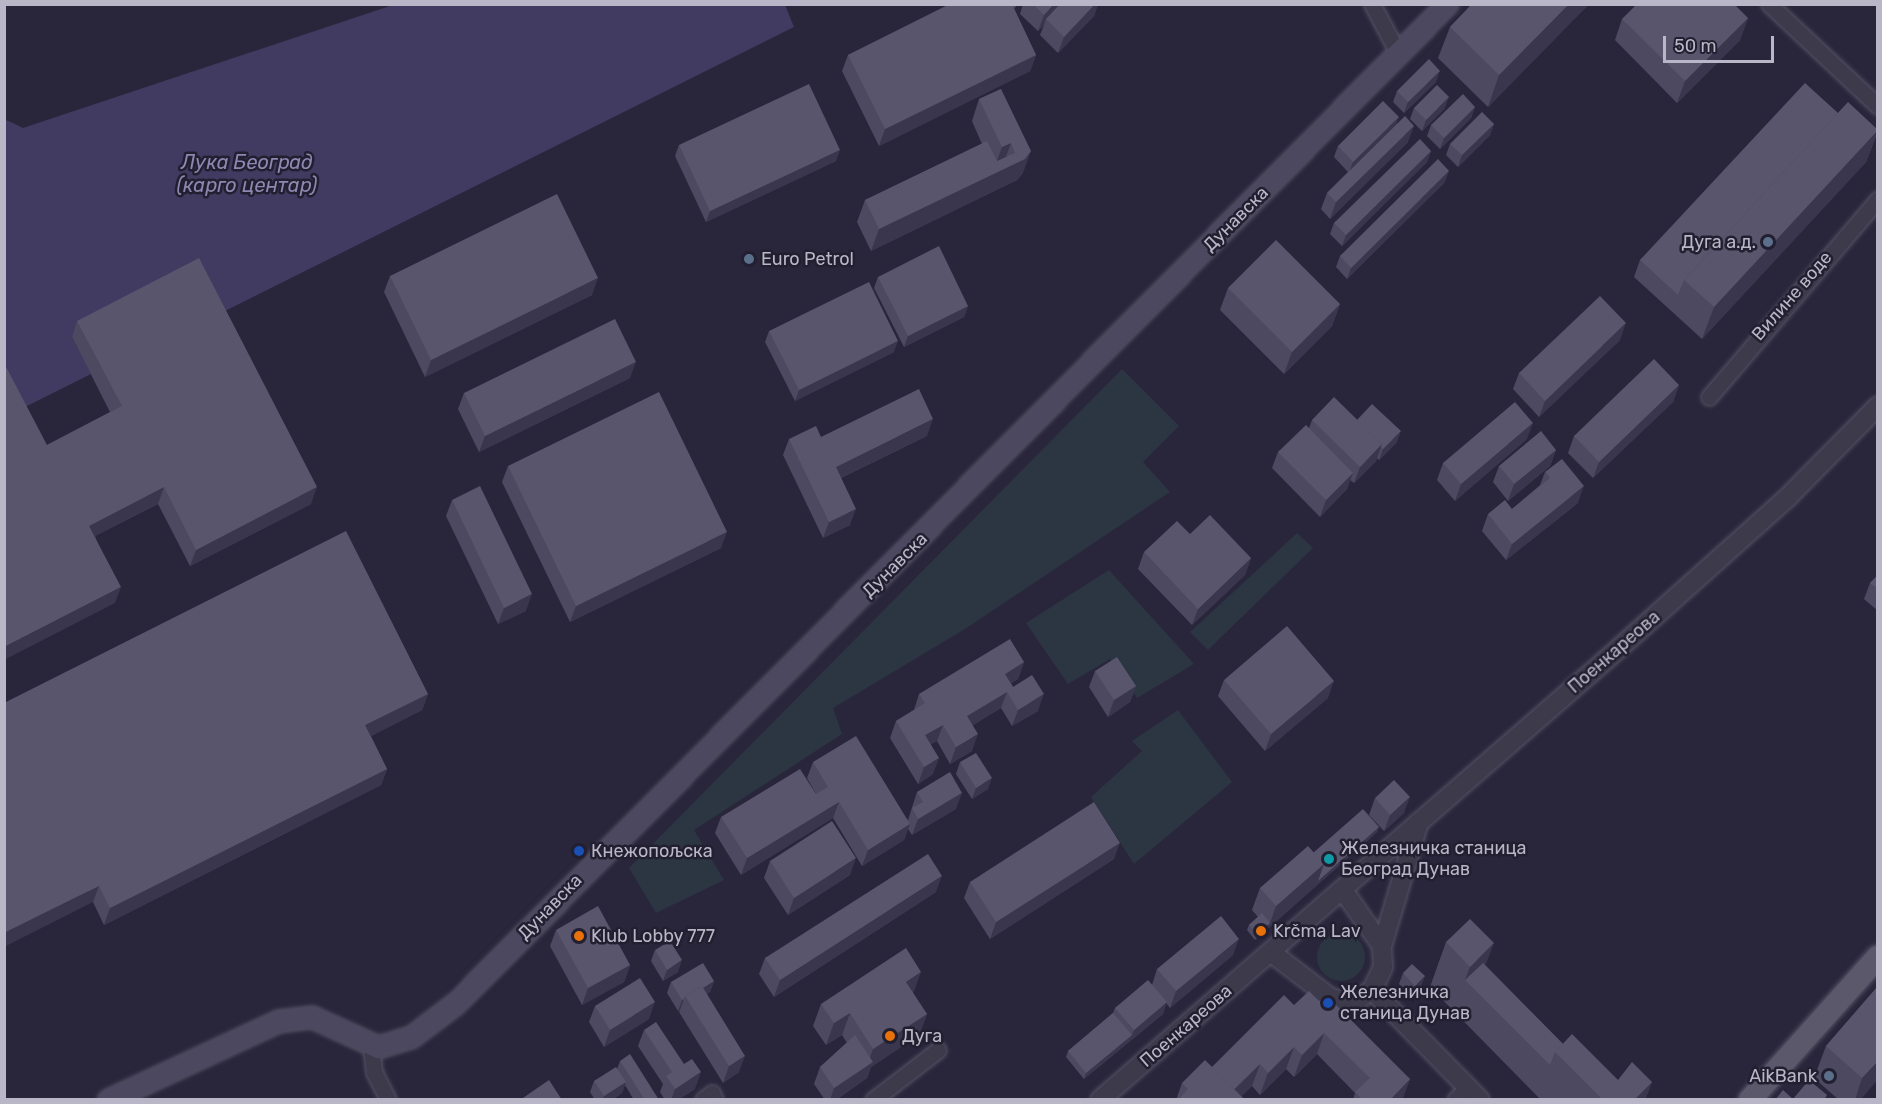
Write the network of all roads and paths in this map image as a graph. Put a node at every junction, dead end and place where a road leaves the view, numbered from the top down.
1 (1372, 4) edge
2 (1446, 4) edge
3 (1769, 4) edge
4 (1398, 53) junction
5 (1878, 106) edge
6 (1878, 199) edge
7 (1709, 397) dead end
8 (1878, 406) edge
9 (1419, 822) junction
10 (1343, 890) junction
11 (1382, 946) junction
12 (1272, 952) junction
13 (1878, 957) edge
14 (1372, 990) junction
15 (371, 1047) junction
16 (938, 1050) dead end
17 (1467, 1095) edge
18 (108, 1100) edge
19 (388, 1100) edge
20 (703, 1100) edge
21 (716, 1100) edge
22 (873, 1100) edge
23 (1100, 1100) edge
24 (1750, 1100) edge

1 - 4 street
2 - 4 main road, Дунавска
3 - 5 street
4 - 15 main road, Дунавска
6 - 7 street, Вилине воде
8 - 9 street, Поенкареова
9 - 10 street, Поенкареова
9 - 11 street
10 - 11 street
10 - 12 street, Поенкареова
11 - 14 street
12 - 14 street
12 - 23 street, Поенкареова
13 - 24 main road
14 - 17 street
15 - 18 main road
15 - 19 street
16 - 22 street
20 - 21 street

